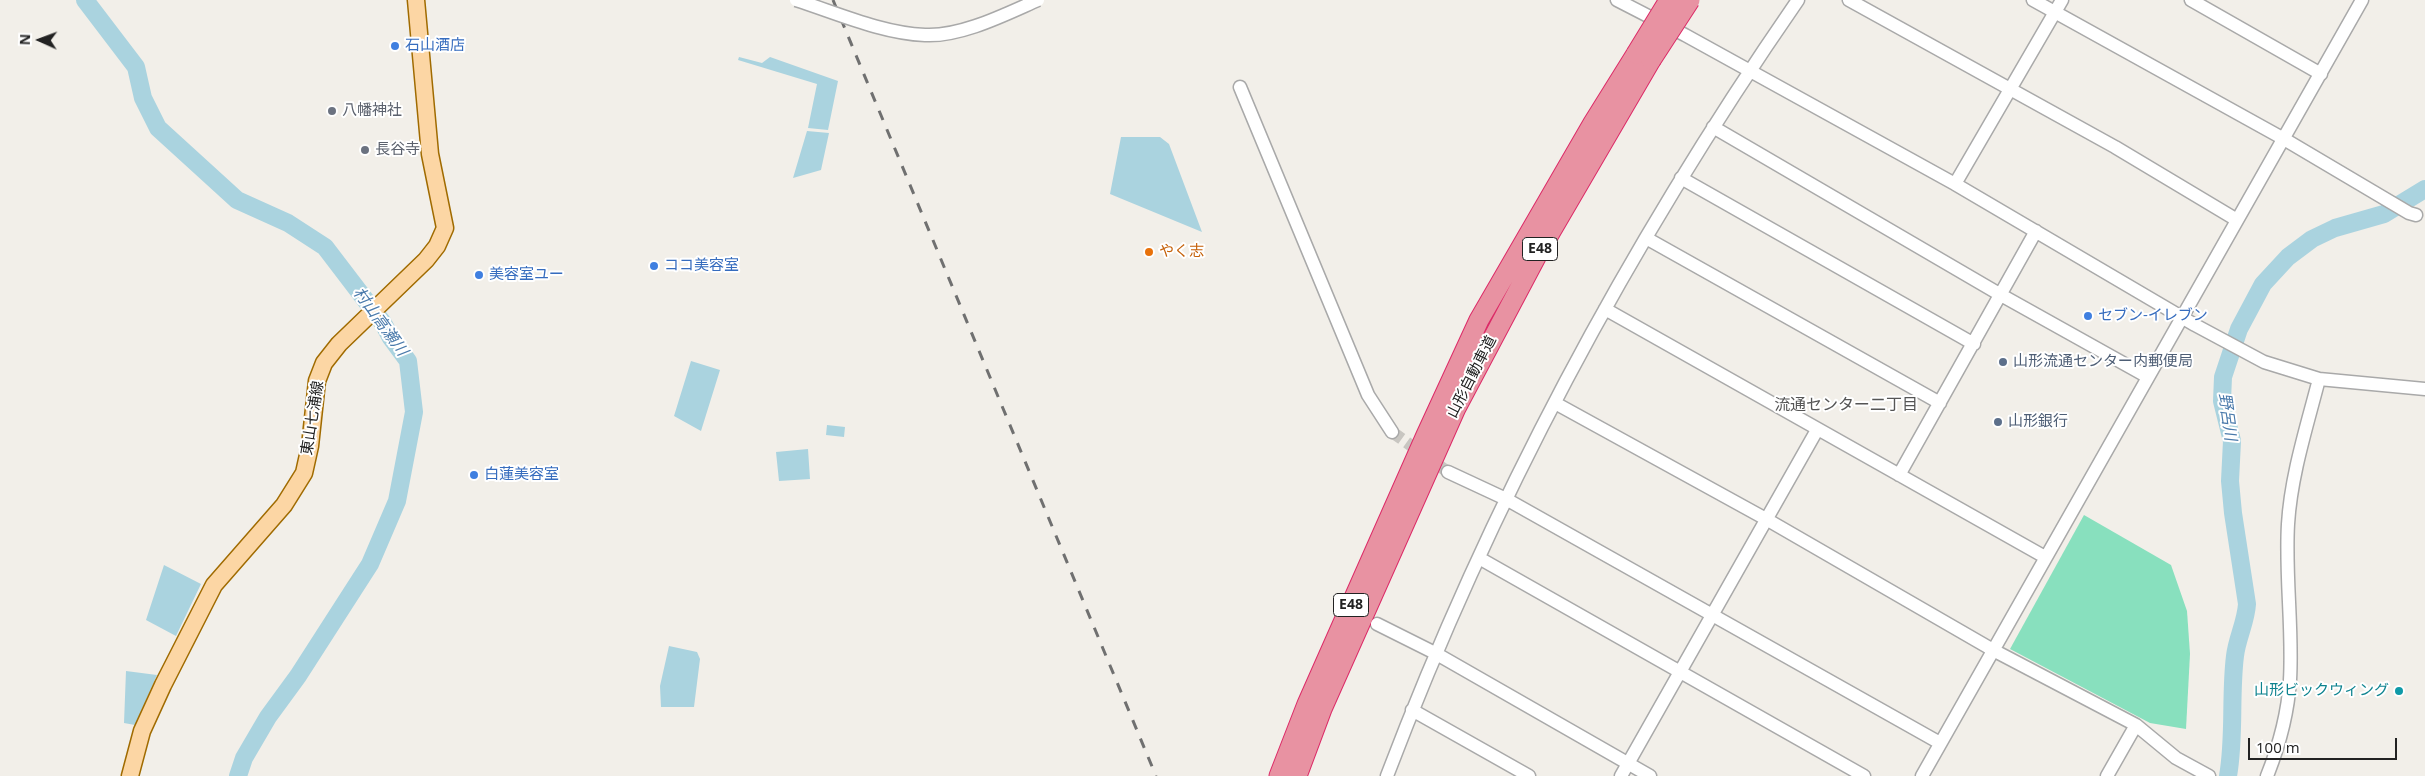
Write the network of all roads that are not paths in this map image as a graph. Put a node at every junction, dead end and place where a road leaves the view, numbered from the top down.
1 (416, 0) edge
2 (796, 0) edge
3 (1038, 0) edge
4 (1617, 0) edge
5 (1669, 0) edge
6 (1690, 0) edge
7 (1798, 0) edge
8 (1849, 0) edge
9 (2033, 0) edge
10 (2062, 0) edge
11 (2192, 0) edge
12 (2362, 0) edge
13 (2055, 12) junction
14 (1644, 57) junction
15 (1749, 71) junction
16 (2321, 74) junction
17 (1240, 87) dead end
18 (2010, 91) junction
19 (1713, 127) junction
20 (2284, 139) junction
21 (1681, 178) junction
22 (1955, 184) junction
23 (2412, 214) dead end
24 (2237, 220) junction
25 (2036, 231) junction
26 (1646, 238) junction
27 (2001, 295) junction
28 (1605, 309) junction
29 (2181, 316) junction
30 (1974, 344) junction
31 (2148, 377) junction
32 (2319, 379) junction
33 (2425, 389) edge
34 (1555, 403) junction
35 (1940, 403) junction
36 (1817, 430) junction
37 (1392, 432) tunnel mouth
38 (1448, 472) tunnel mouth
39 (1899, 474) junction
40 (1506, 499) junction
41 (1766, 519) junction
42 (2045, 557) junction
43 (1479, 558) junction
44 (1713, 615) junction
45 (1377, 624) dead end
46 (1993, 650) junction
47 (1435, 653) junction
48 (1680, 672) junction
49 (1412, 710) junction
50 (2136, 726) junction
51 (1940, 743) junction
52 (1628, 763) junction
53 (130, 776) edge
54 (1279, 776) edge
55 (1297, 776) edge
56 (1387, 776) edge
57 (1529, 776) edge
58 (1621, 776) edge
59 (1650, 776) edge
60 (1864, 776) edge
61 (1922, 776) edge
62 (2108, 776) edge
63 (2209, 776) edge
64 (2267, 776) edge

1 - 53 main road, 東山七浦線
2 - 3 street, bridge
4 - 15 street
5 - 14 highway, 山形自動車道 / E48, bridge
6 - 14 highway, 山形自動車道 / E48, bridge
7 - 15 street
8 - 18 street
9 - 13 street
10 - 13 street
11 - 16 street
12 - 16 street
13 - 18 street
13 - 20 street
14 - 54 highway, 山形自動車道 / E48
14 - 55 highway, 山形自動車道 / E48
15 - 19 street
15 - 22 street
16 - 20 street
17 - 37 street
18 - 22 street
18 - 24 street
19 - 21 street
19 - 27 street
20 - 23 street
20 - 24 street
21 - 26 street
21 - 30 street
22 - 25 street
24 - 29 street
25 - 27 street
25 - 29 street
26 - 28 street
26 - 35 street
27 - 30 street
27 - 31 street
28 - 34 street
28 - 36 street
29 - 31 street
29 - 32 street
30 - 35 street
31 - 42 street
32 - 33 street
32 - 64 street
34 - 40 street
34 - 41 street
35 - 39 street
36 - 39 street
36 - 41 street
38 - 40 street
39 - 42 street
40 - 43 street
40 - 44 street
41 - 44 street
41 - 46 street
42 - 46 street
43 - 47 street
43 - 48 street
44 - 48 street
44 - 51 street
45 - 47 street
46 - 50 street
46 - 51 street
47 - 49 street
47 - 52 street
48 - 52 street
48 - 60 street
49 - 56 street
49 - 57 street
50 - 62 street
50 - 63 street
51 - 61 street
52 - 58 street
52 - 59 street

